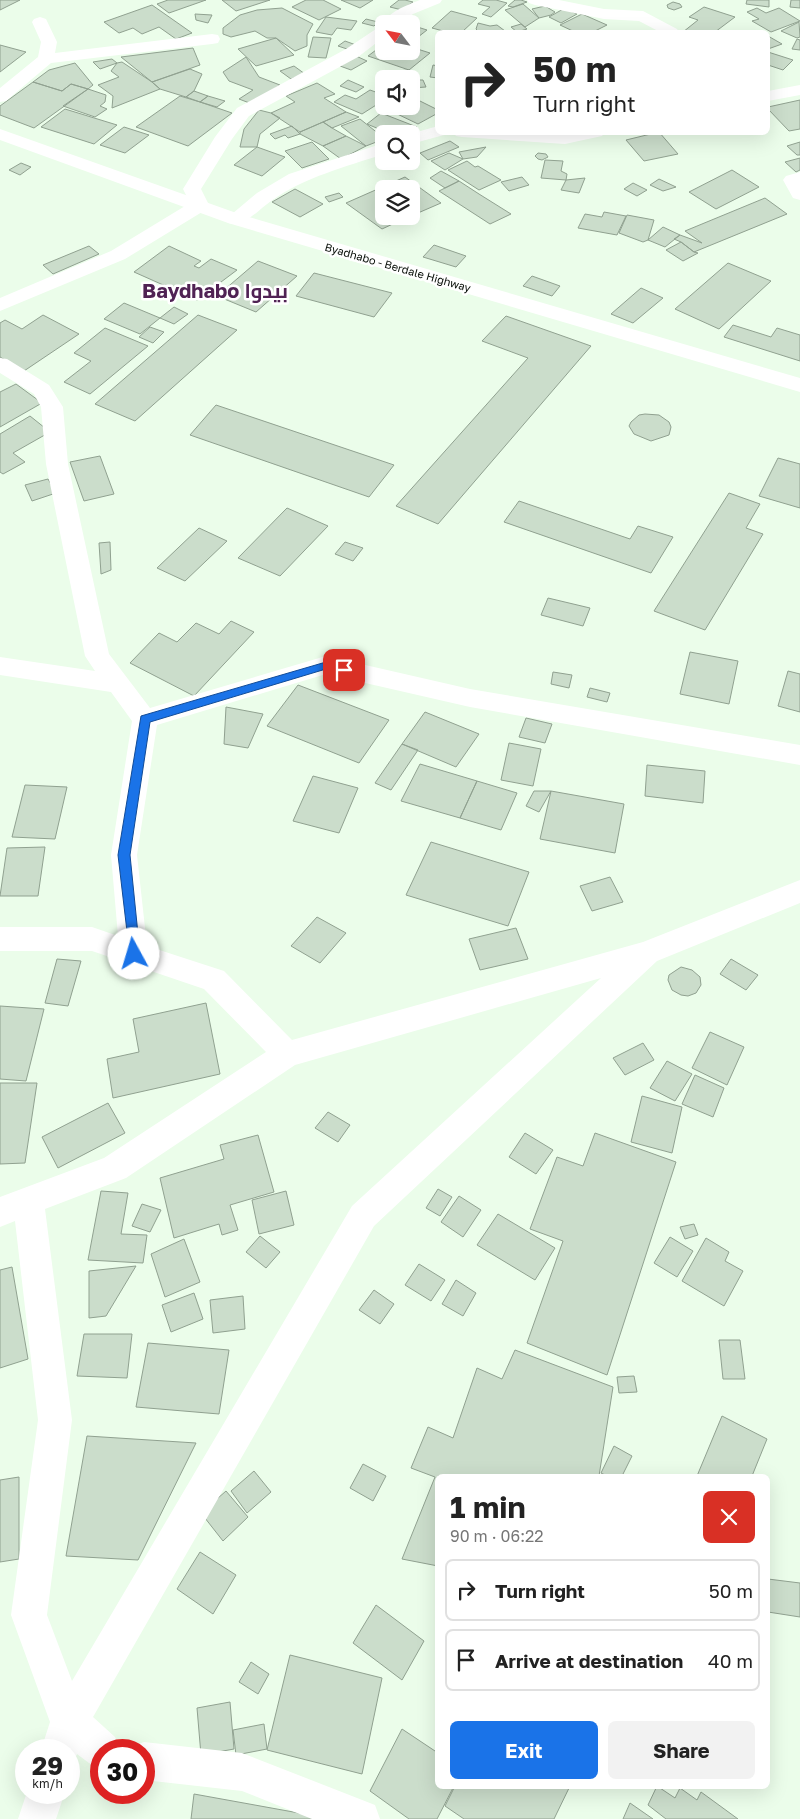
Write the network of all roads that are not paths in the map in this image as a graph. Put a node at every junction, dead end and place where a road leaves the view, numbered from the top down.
1 (434, 0) edge
2 (536, 0) edge
3 (402, 15) edge
4 (40, 22) dead end
5 (668, 30) edge
6 (375, 36) edge
7 (212, 39) dead end
8 (46, 60) junction
9 (770, 84) edge
10 (793, 91) edge
11 (770, 96) edge
12 (0, 97) edge
13 (435, 132) edge
14 (0, 134) edge
15 (506, 135) edge
16 (583, 135) edge
17 (420, 136) edge
18 (375, 151) edge
19 (800, 178) edge
20 (800, 194) edge
21 (200, 205) junction
22 (235, 219) junction
23 (0, 305) edge
24 (0, 364) edge
25 (800, 385) edge
26 (0, 666) edge
27 (119, 684) junction
28 (145, 719) junction
29 (800, 756) edge
30 (800, 891) edge
31 (0, 939) edge
32 (647, 953) junction
33 (134, 954) junction
34 (287, 1054) junction
35 (14, 1206) edge
36 (64, 1736) edge
37 (90, 1746) edge
38 (155, 1762) edge
39 (42, 1804) edge
40 (37, 1819) edge
41 (361, 1819) edge

1 - 3 street
2 - 5 street
4 - 8 street
6 - 21 street
7 - 8 street
8 - 12 street
9 - 10 street
10 - 11 street
13 - 17 street
14 - 21 street, Byadhabo - Berdale Highway
15 - 16 street
18 - 22 street
19 - 20 street
21 - 22 street, Byadhabo - Berdale Highway
21 - 23 street
22 - 25 street, Byadhabo - Berdale Highway
24 - 27 street
26 - 27 street
27 - 28 street
28 - 29 street
28 - 33 street
30 - 32 street
31 - 33 street
32 - 34 street
32 - 36 street
33 - 34 street
34 - 35 street
35 - 36 street
36 - 37 street
38 - 41 street
39 - 40 street

